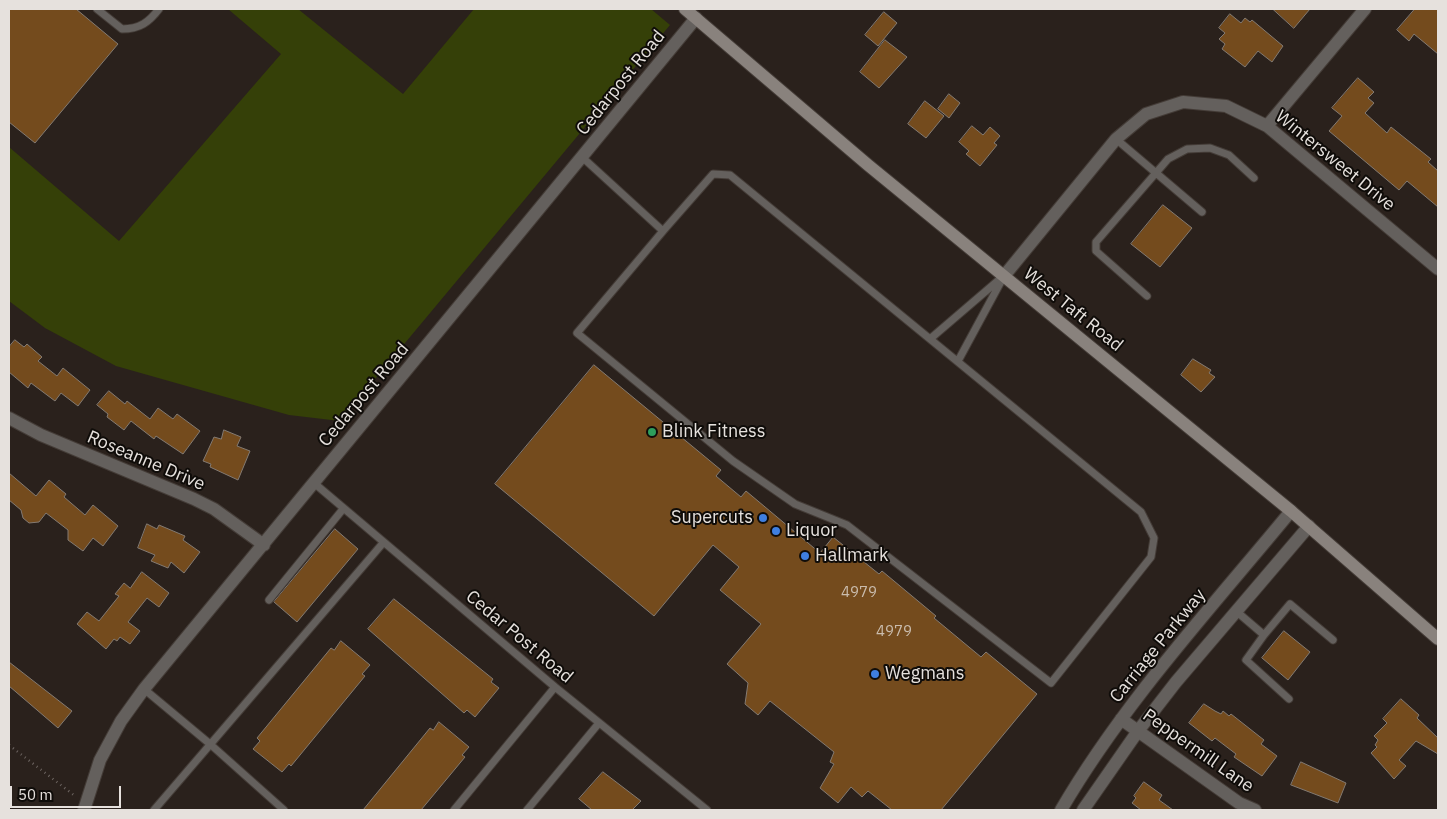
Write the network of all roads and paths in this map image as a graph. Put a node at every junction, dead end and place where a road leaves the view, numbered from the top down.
1 (97, 9) edge
2 (159, 9) edge
3 (685, 9) edge
4 (1365, 9) edge
5 (696, 18) junction
6 (1267, 126) junction
7 (1116, 139) junction
8 (582, 157) junction
9 (1156, 173) junction
10 (1254, 178) dead end
11 (1202, 212) dead end
12 (663, 231) junction
13 (1438, 269) edge
14 (1004, 276) junction
15 (1147, 296) dead end
16 (930, 339) junction
17 (958, 362) junction
18 (9, 418) edge
19 (314, 483) junction
20 (343, 509) junction
21 (1291, 511) junction
22 (1309, 526) junction
23 (383, 543) junction
24 (264, 545) junction
25 (1220, 597) junction
26 (269, 600) dead end
27 (1236, 611) junction
28 (1264, 634) junction
29 (1438, 639) edge
30 (1333, 640) dead end
31 (555, 687) junction
32 (144, 689) junction
33 (1289, 699) dead end
34 (1121, 718) junction
35 (599, 723) junction
36 (1138, 731) junction
37 (210, 744) junction
38 (9, 745) edge
39 (85, 807) edge
40 (154, 810) edge
41 (284, 810) edge
42 (454, 810) edge
43 (527, 810) edge
44 (707, 810) edge
45 (1061, 810) edge
46 (1083, 810) edge
47 (1255, 810) edge

1 - 2 lane
3 - 5 main road, West Taft Road
4 - 6 street
5 - 8 street, Cedarpost Road
5 - 14 main road, West Taft Road
6 - 7 street, Wintersweet Drive
6 - 13 street, Wintersweet Drive
7 - 9 lane
7 - 14 street, Wintersweet Drive
8 - 12 lane
8 - 19 street, Cedarpost Road
9 - 10 lane
9 - 11 lane
9 - 15 lane
12 - 16 lane
12 - 17 lane
14 - 16 lane
14 - 17 lane
14 - 21 main road, West Taft Road
16 - 17 lane
18 - 24 street, Roseanne Drive
19 - 20 lane, Cedar Post Road
19 - 24 street, Cedarpost Road
20 - 23 lane, Cedar Post Road
20 - 26 lane
21 - 22 main road, West Taft Road
21 - 25 street, Carriage Parkway
22 - 27 street, Carriage Parkway
22 - 29 main road, West Taft Road
23 - 31 lane, Cedar Post Road
23 - 37 lane
24 - 32 street, Cedarpost Road
25 - 27 street
25 - 34 street, Carriage Parkway
27 - 28 lane
27 - 36 street, Carriage Parkway
28 - 30 lane
28 - 33 lane
31 - 35 lane, Cedar Post Road
31 - 42 lane
32 - 37 lane
32 - 39 street, Cedarpost Road
34 - 36 street, Peppermill Lane
34 - 45 street, Carriage Parkway
35 - 43 lane
35 - 44 lane, Cedar Post Road
36 - 46 street, Carriage Parkway
36 - 47 street, Peppermill Lane
37 - 40 lane
37 - 41 lane
38 - 39 path

